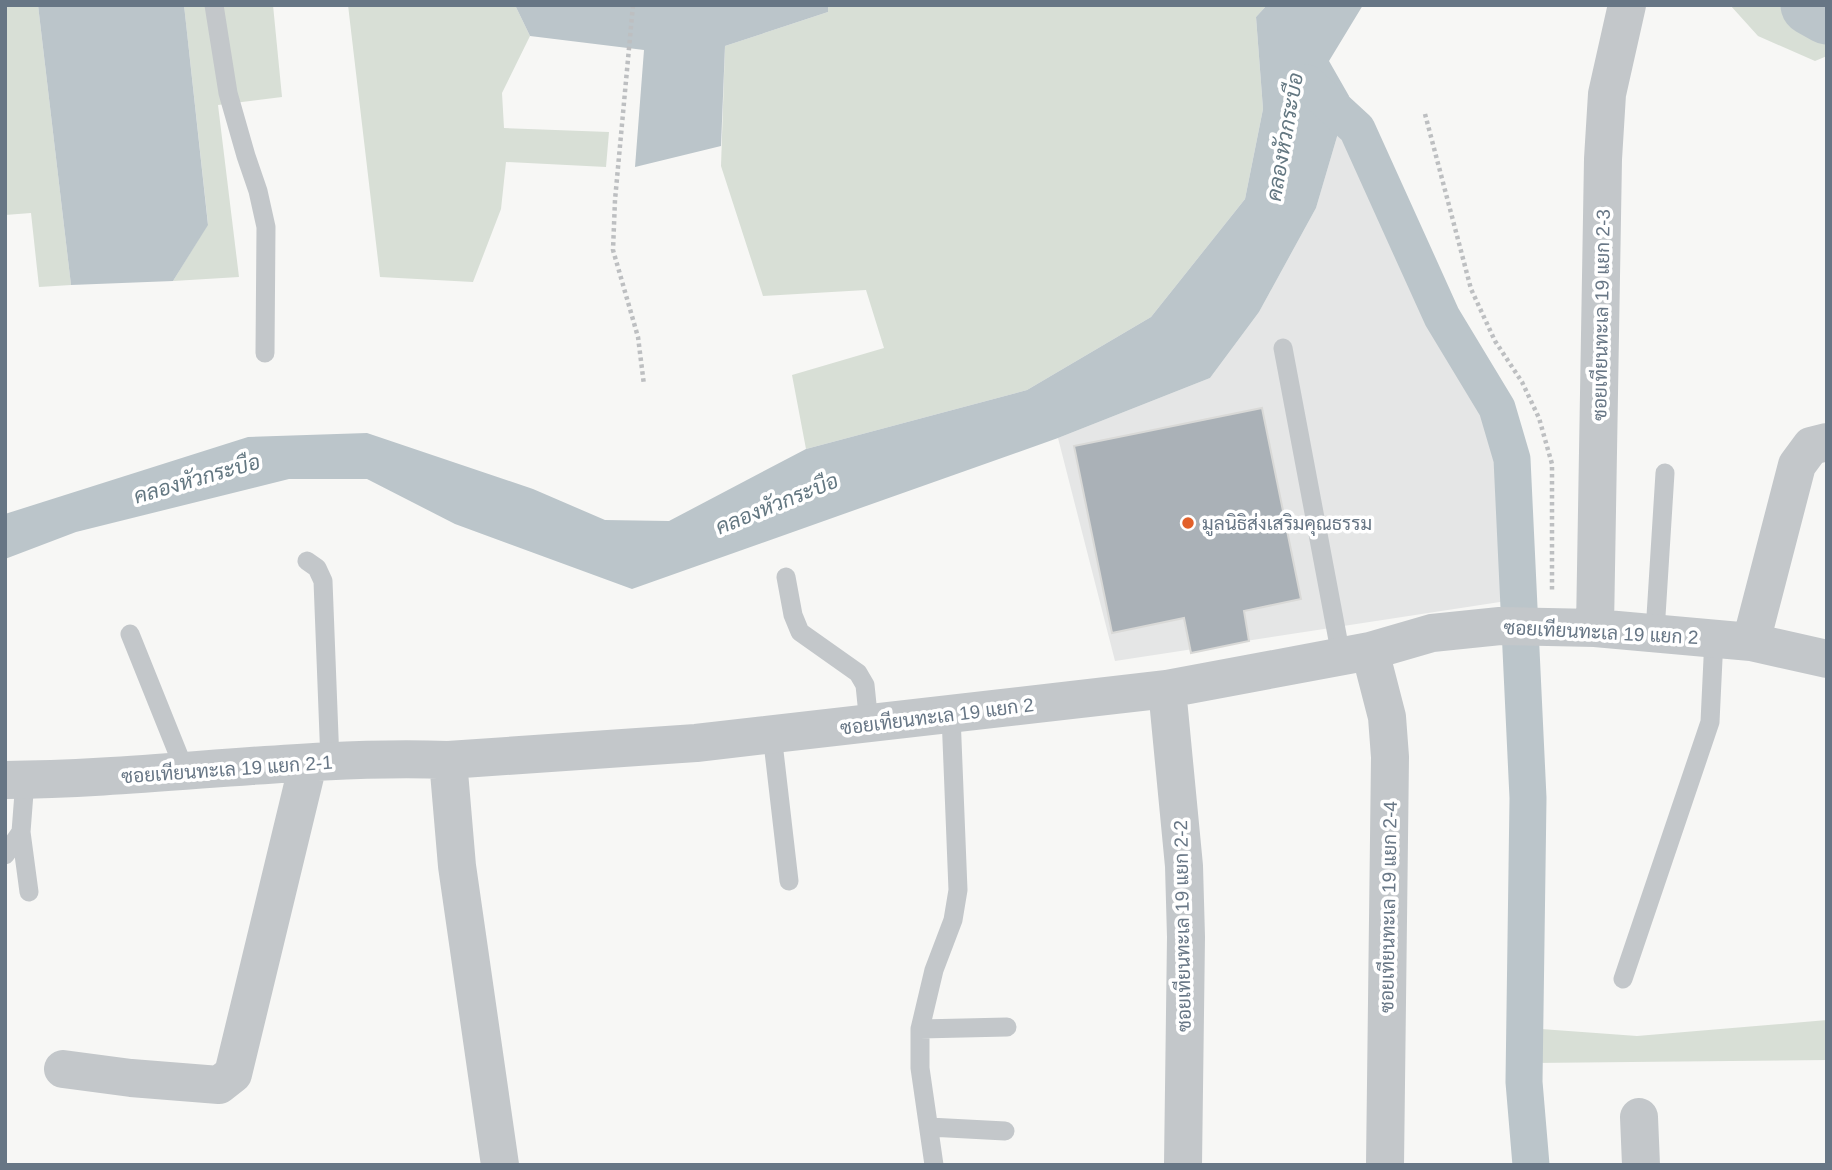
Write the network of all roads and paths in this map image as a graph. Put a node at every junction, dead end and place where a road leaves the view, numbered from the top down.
1 (214, 5) edge
2 (633, 5) edge
3 (1626, 5) edge
4 (1425, 114) dead end
5 (1283, 348) dead end
6 (265, 353) dead end
7 (644, 385) dead end
8 (1827, 442) edge
9 (1665, 473) dead end
10 (307, 561) dead end
11 (786, 577) dead end
12 (1548, 627) junction
13 (1595, 628) junction
14 (1655, 632) junction
15 (130, 634) dead end
16 (1733, 640) junction
17 (1355, 654) junction
18 (1827, 659) edge
19 (1167, 689) junction
20 (951, 715) junction
21 (869, 724) junction
22 (772, 734) junction
23 (448, 760) junction
24 (319, 763) junction
25 (185, 771) junction
26 (15, 780) edge
27 (21, 832) junction
28 (5, 855) edge
29 (789, 881) dead end
30 (29, 892) dead end
31 (1623, 979) dead end
32 (1007, 1027) dead end
33 (920, 1030) junction
34 (63, 1069) dead end
35 (1639, 1117) dead end
36 (929, 1127) junction
37 (1005, 1131) dead end
38 (500, 1165) edge
39 (934, 1165) edge
40 (1183, 1165) edge
41 (1385, 1165) edge
42 (1642, 1165) edge

1 - 6 lane
2 - 7 path
3 - 13 street, ซอยเทียนทะเล 19 แยก 2-3
4 - 12 path
5 - 17 lane
8 - 16 street
9 - 14 lane
10 - 24 lane
11 - 21 lane
12 - 13 street, ซอยเทียนทะเล 19 แยก 2
12 - 17 street, ซอยเทียนทะเล 19 แยก 2
13 - 14 street, ซอยเทียนทะเล 19 แยก 2
14 - 16 street, ซอยเทียนทะเล 19 แยก 2
15 - 25 lane
16 - 18 street, ซอยเทียนทะเล 19 แยก 2
16 - 31 lane
17 - 19 street, ซอยเทียนทะเล 19 แยก 2
17 - 41 street, ซอยเทียนทะเล 19 แยก 2-4
19 - 20 street, ซอยเทียนทะเล 19 แยก 2
19 - 40 street, ซอยเทียนทะเล 19 แยก 2-2
20 - 21 street, ซอยเทียนทะเล 19 แยก 2
20 - 33 lane
21 - 22 street, ซอยเทียนทะเล 19 แยก 2
22 - 23 street, ซอยเทียนทะเล 19 แยก 2
22 - 29 lane
23 - 24 street, ซอยเทียนทะเล 19 แยก 2-1
23 - 38 street
24 - 25 street, ซอยเทียนทะเล 19 แยก 2-1
24 - 34 street
25 - 26 street, ซอยเทียนทะเล 19 แยก 2-1
26 - 27 lane
27 - 28 lane
27 - 30 lane
32 - 33 lane
33 - 36 lane
35 - 42 street
36 - 37 lane
36 - 39 lane

